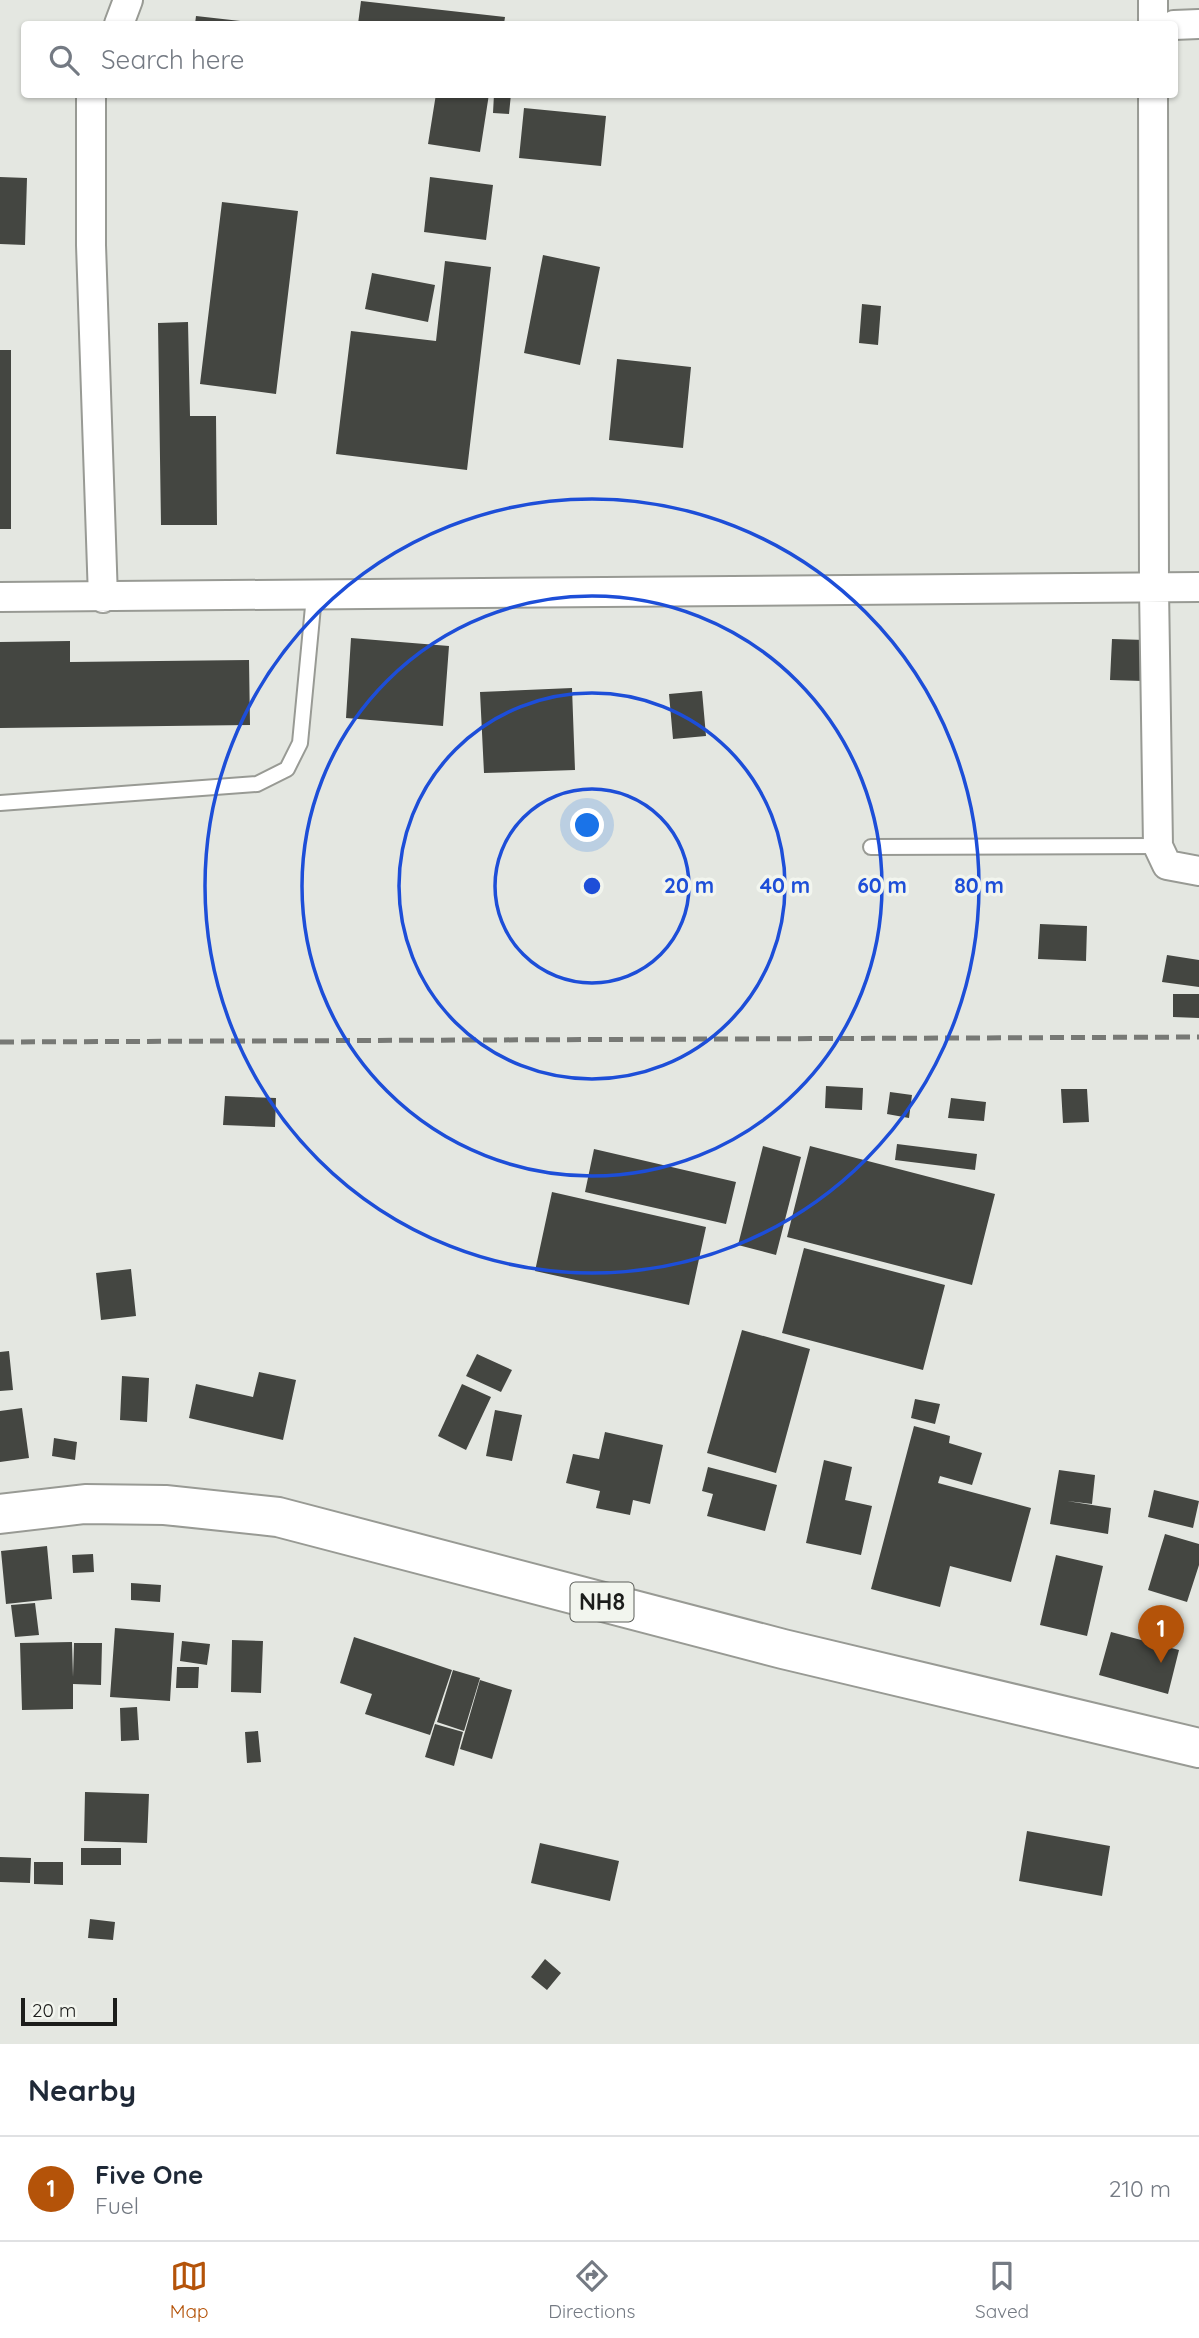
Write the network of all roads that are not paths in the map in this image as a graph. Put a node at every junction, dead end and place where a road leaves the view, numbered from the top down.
1 (128, 0) edge
2 (1153, 0) edge
3 (120, 21) edge
4 (1153, 21) edge
5 (1199, 24) edge
6 (1178, 25) edge
7 (91, 98) edge
8 (1153, 98) edge
9 (1199, 587) edge
10 (1154, 589) junction
11 (314, 596) junction
12 (0, 597) edge
13 (103, 598) junction
14 (0, 803) edge
15 (1158, 846) junction
16 (871, 847) dead end
17 (1199, 871) edge
18 (0, 1514) edge
19 (1199, 1748) edge

1 - 3 street
2 - 4 street
5 - 6 street
7 - 13 street
8 - 10 street
9 - 10 street
10 - 11 street
10 - 15 street
11 - 13 street
11 - 14 lane
12 - 13 street
15 - 16 lane
15 - 17 street
18 - 19 highway, NH8

